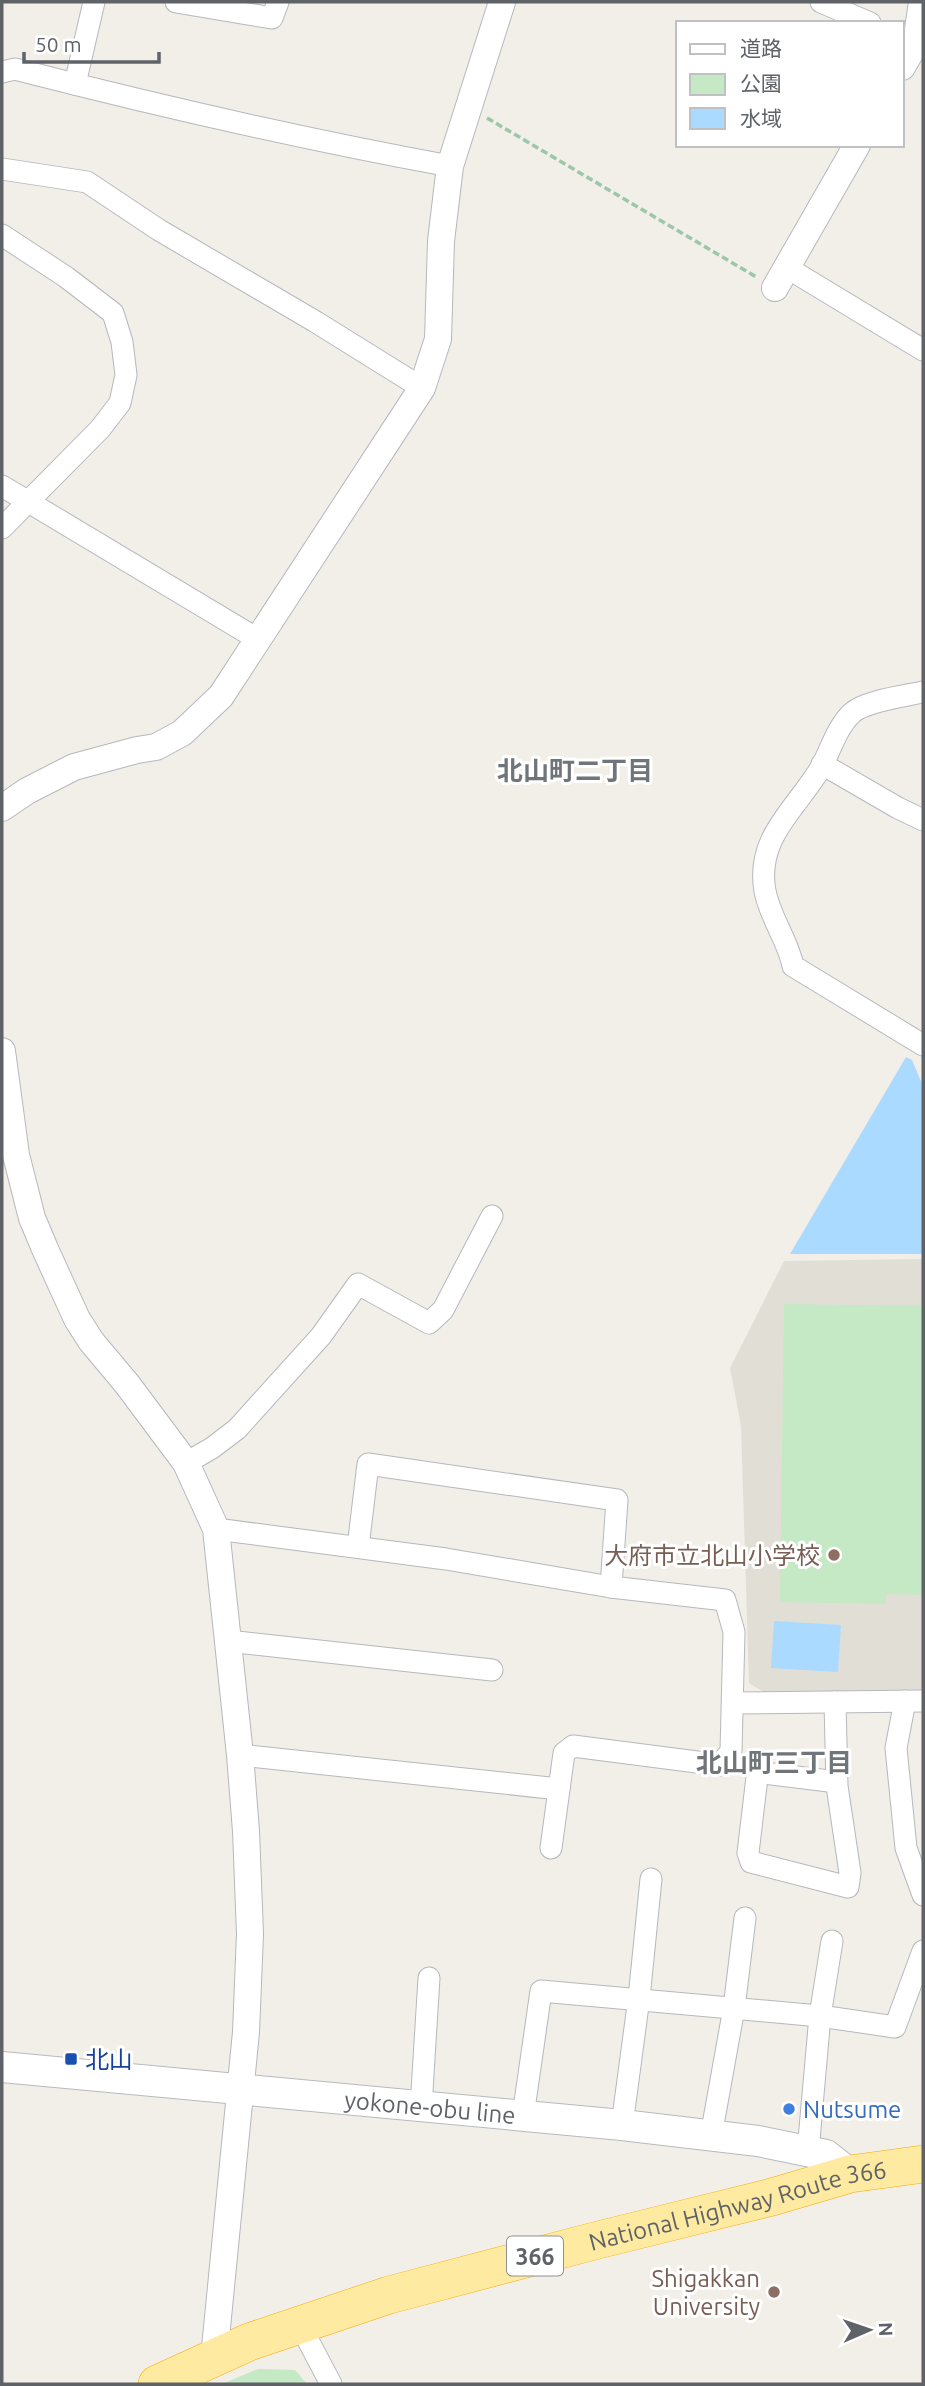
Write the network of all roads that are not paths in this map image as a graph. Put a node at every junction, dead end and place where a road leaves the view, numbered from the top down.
1 (94, 2) edge
2 (183, 2) edge
3 (278, 2) edge
4 (502, 2) edge
5 (821, 2) edge
6 (922, 2) edge
7 (865, 21) edge
8 (914, 42) edge
9 (904, 63) edge
10 (2, 72) edge
11 (75, 85) junction
12 (856, 147) edge
13 (450, 166) junction
14 (2, 169) edge
15 (2, 235) edge
16 (780, 278) joint
17 (923, 350) edge
18 (422, 388) junction
19 (2, 486) edge
20 (28, 502) junction
21 (2, 528) edge
22 (260, 640) junction
23 (923, 692) edge
24 (822, 764) junction
25 (2, 808) edge
26 (923, 820) edge
27 (923, 1045) edge
28 (2, 1051) edge
29 (492, 1216) dead end
30 (186, 1463) junction
31 (216, 1529) junction
32 (358, 1548) junction
33 (611, 1587) junction
34 (228, 1641) junction
35 (492, 1670) dead end
36 (914, 1701) edge
37 (835, 1702) junction
38 (733, 1703) junction
39 (240, 1755) junction
40 (837, 1782) junction
41 (559, 1789) junction
42 (551, 1848) dead end
43 (651, 1879) dead end
44 (923, 1895) edge
45 (745, 1918) dead end
46 (832, 1941) dead end
47 (923, 1951) edge
48 (918, 1975) edge
49 (429, 1978) dead end
50 (639, 1998) junction
51 (734, 2008) junction
52 (820, 2016) junction
53 (2, 2067) edge
54 (241, 2090) junction
55 (421, 2107) junction
56 (523, 2116) junction
57 (622, 2125) junction
58 (711, 2136) junction
59 (808, 2151) junction
60 (923, 2164) edge
61 (850, 2174) junction
62 (300, 2325) junction
63 (214, 2358) junction
64 (157, 2384) edge
65 (331, 2384) edge

1 - 11 street
2 - 3 street
4 - 13 street
5 - 7 street
6 - 8 street
8 - 9 street
10 - 11 street
11 - 13 street
12 - 16 street
13 - 18 street
14 - 18 street
15 - 20 street
16 - 17 street
18 - 22 street
19 - 20 street
20 - 21 street
20 - 22 street
22 - 25 street
23 - 24 street
24 - 26 street
24 - 27 street
28 - 30 street
29 - 30 street
30 - 31 street
31 - 32 street
31 - 34 street
32 - 33 street
32 - 33 street
33 - 38 street
34 - 35 street
34 - 39 street
36 - 37 street
36 - 44 street
37 - 38 street
37 - 40 street
38 - 41 street
39 - 41 street
39 - 54 street
40 - 40 street
41 - 42 street
43 - 50 street
45 - 51 street
46 - 52 street
47 - 48 street
48 - 52 street
49 - 55 street
50 - 51 street
50 - 56 street
50 - 57 street
51 - 52 street
51 - 58 street
52 - 59 street
53 - 54 main road, yokone-obu line
54 - 55 main road, yokone-obu line
54 - 63 street
55 - 56 main road, yokone-obu line
56 - 57 main road, yokone-obu line
57 - 58 main road, yokone-obu line
58 - 59 main road, yokone-obu line
59 - 61 main road, yokone-obu line
60 - 61 highway, National Highway Route 366 / 366
61 - 62 highway, National Highway Route 366 / 366
62 - 63 highway, National Highway Route 366 / 366
62 - 65 street
63 - 64 highway, National Highway Route 366 / 366

